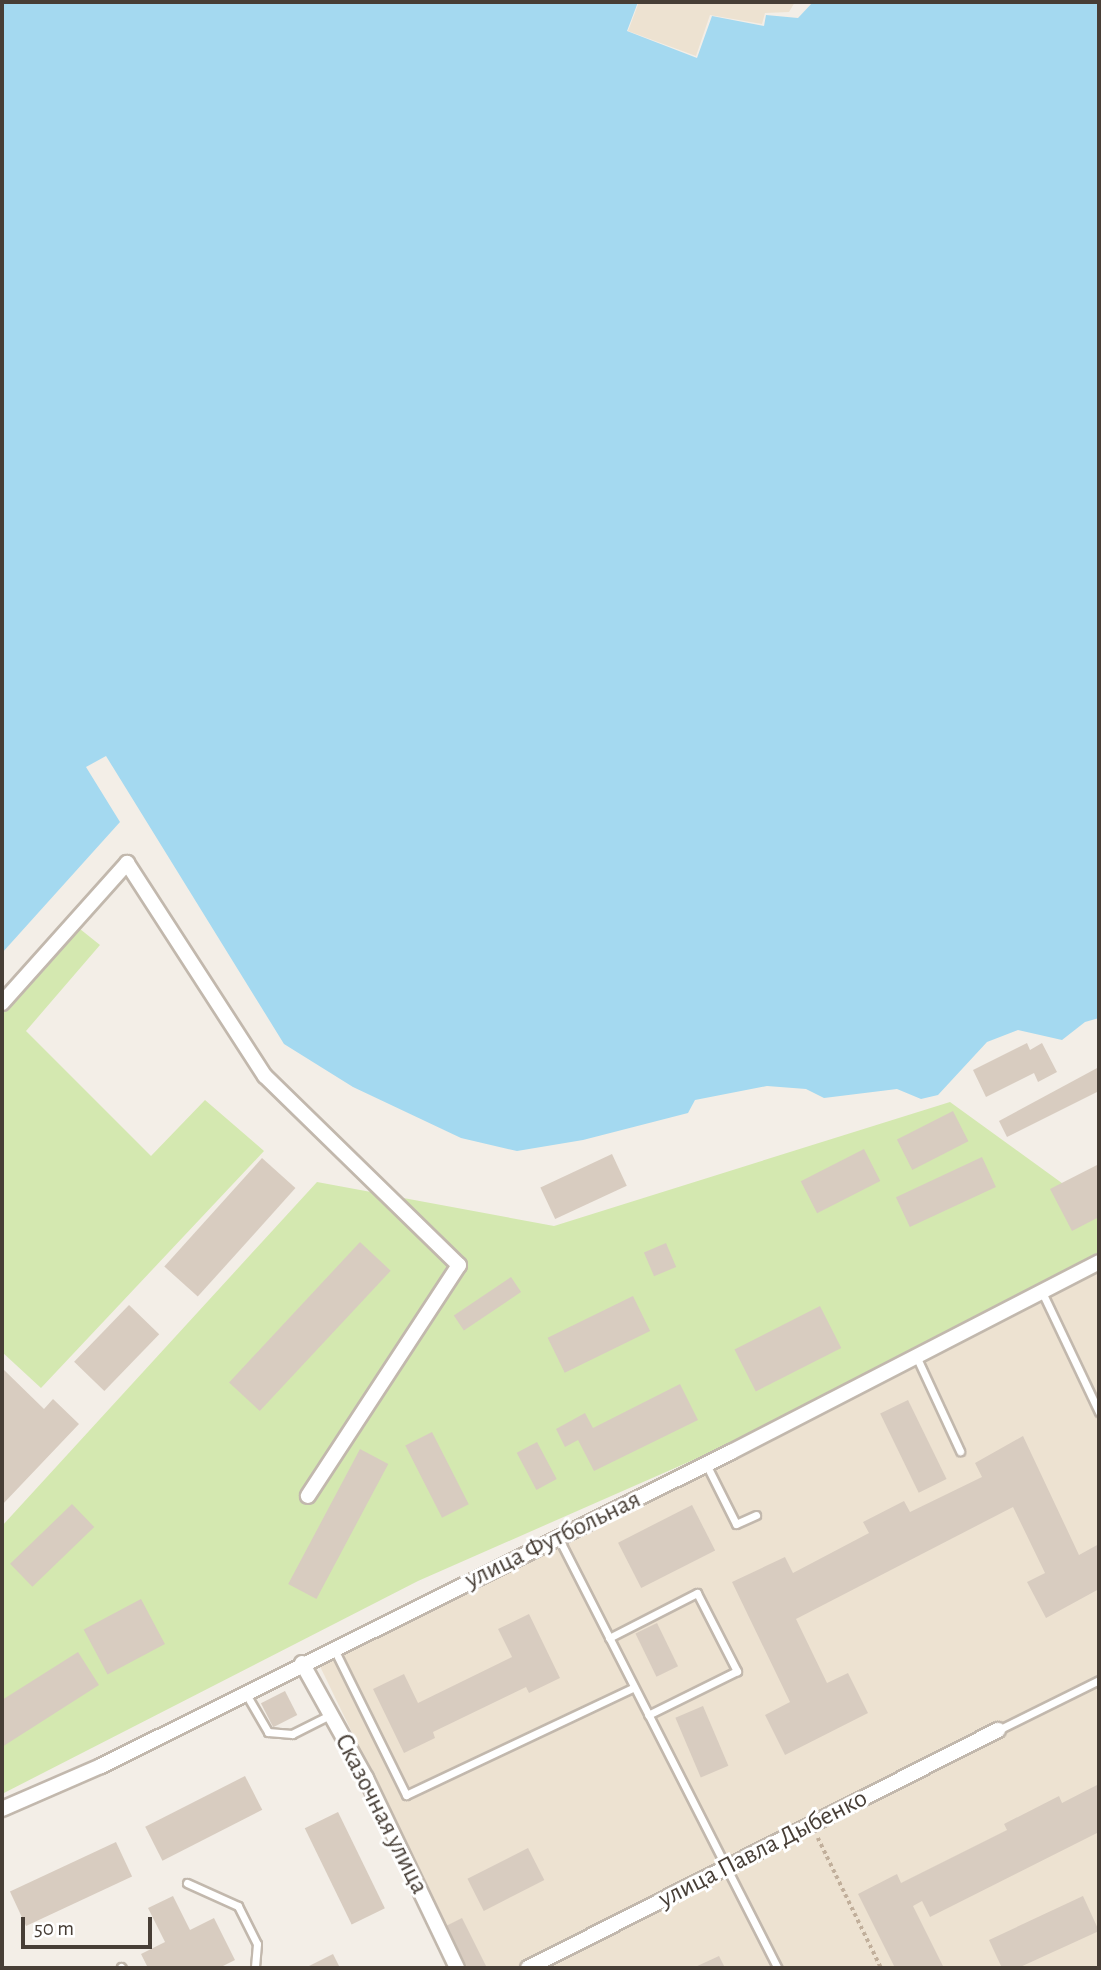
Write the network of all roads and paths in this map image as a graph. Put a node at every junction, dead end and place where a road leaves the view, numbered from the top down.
1 (2, 1003) edge
2 (1099, 1262) edge
3 (1041, 1290) junction
4 (916, 1356) junction
5 (1099, 1412) edge
6 (960, 1451) dead end
7 (706, 1464) junction
8 (309, 1496) dead end
9 (756, 1515) dead end
10 (558, 1537) junction
11 (609, 1638) junction
12 (333, 1647) junction
13 (302, 1662) junction
14 (1099, 1680) edge
15 (634, 1687) junction
16 (246, 1693) junction
17 (331, 1715) junction
18 (648, 1715) junction
19 (998, 1730) joint
20 (2, 1809) edge
21 (811, 1824) junction
22 (726, 1867) junction
23 (187, 1883) dead end
24 (255, 1968) edge
25 (457, 1968) edge
26 (528, 1968) edge
27 (778, 1968) edge
28 (881, 1968) edge

1 - 8 street
2 - 3 street, улица Футбольная
3 - 4 street, улица Футбольная
3 - 5 lane
4 - 6 lane
4 - 7 street, улица Футбольная
7 - 9 lane
7 - 10 street, улица Футбольная
10 - 11 lane
10 - 12 street, улица Футбольная
11 - 15 lane
11 - 18 lane
12 - 13 street, улица Футбольная
12 - 15 lane
13 - 16 street, улица Футбольная
13 - 17 street, Сказочная улица
14 - 19 lane
15 - 18 lane
16 - 17 lane
16 - 20 street, улица Футбольная
17 - 25 street, Сказочная улица
18 - 22 lane
19 - 21 street, улица Павла Дыбенко
21 - 22 street, улица Павла Дыбенко
21 - 28 path
22 - 26 street, улица Павла Дыбенко
22 - 27 lane
23 - 24 lane

